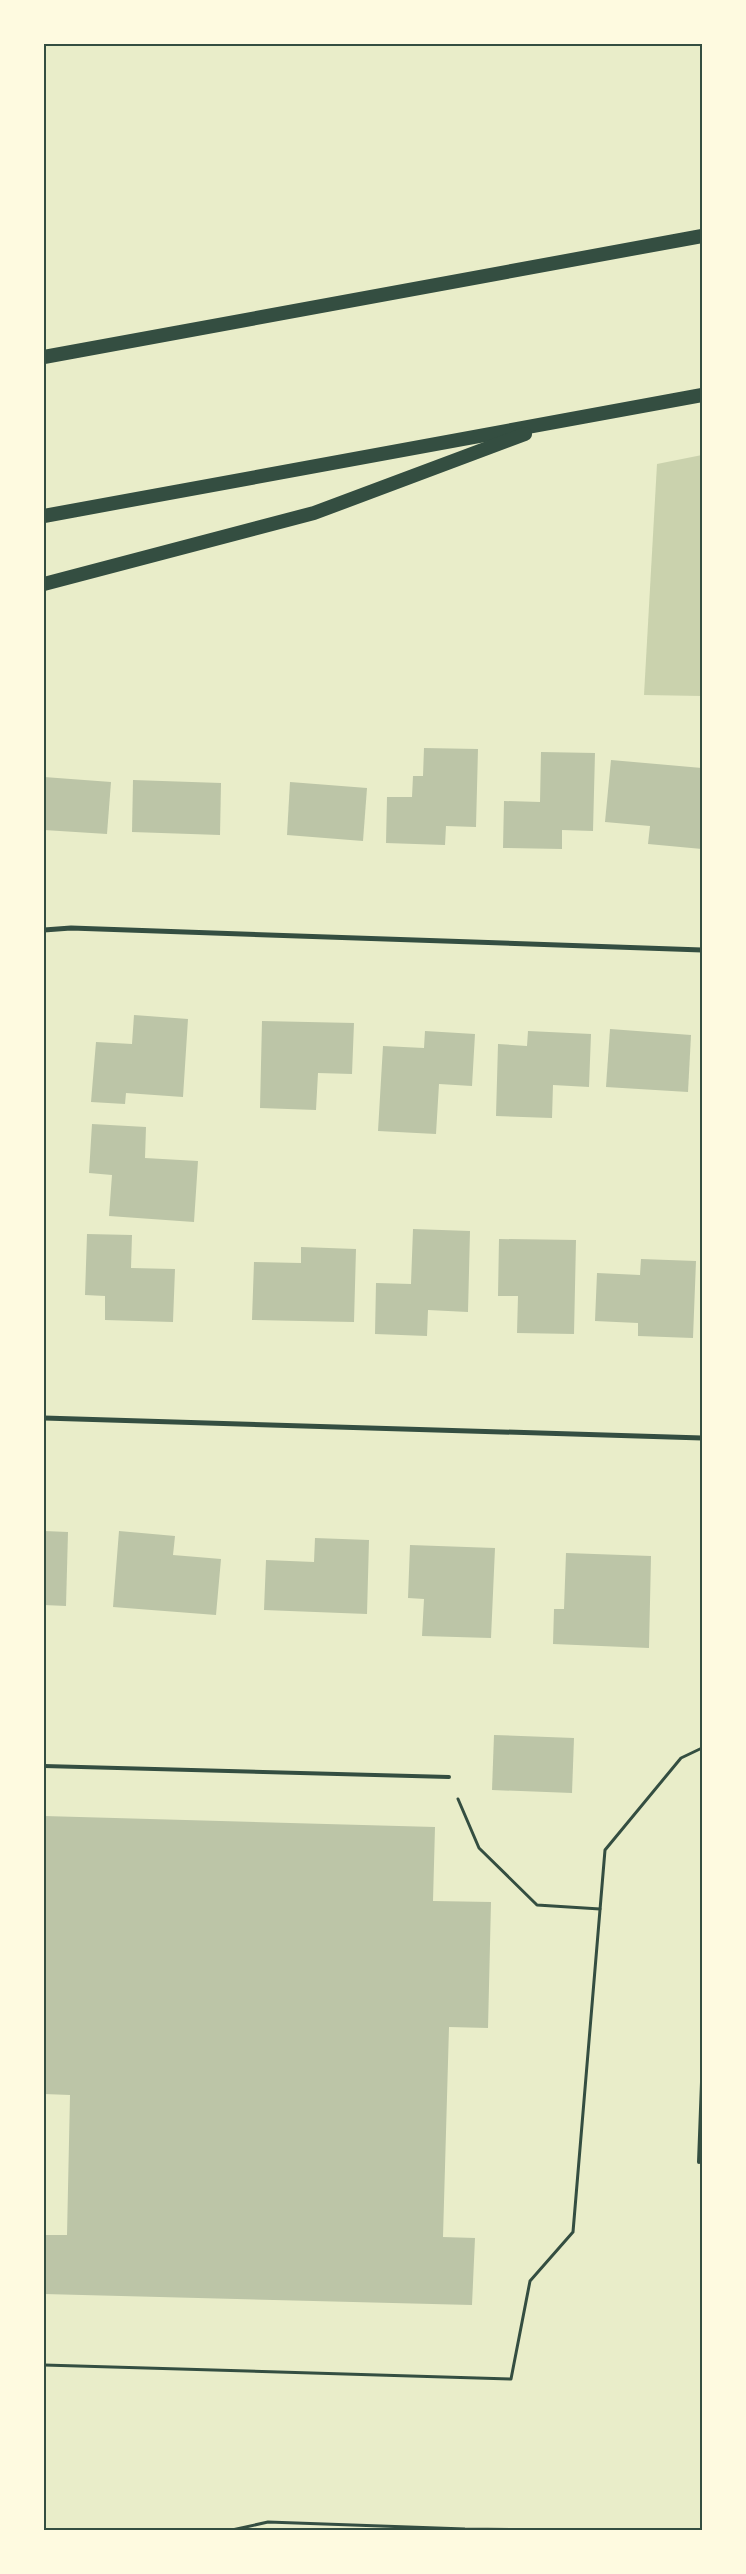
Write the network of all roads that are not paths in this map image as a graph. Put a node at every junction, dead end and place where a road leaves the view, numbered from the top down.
1 (702, 236) edge
2 (44, 351) edge
3 (62, 353) junction
4 (44, 357) edge
5 (702, 395) edge
6 (560, 421) junction
7 (44, 516) edge
8 (44, 584) edge
9 (44, 930) edge
10 (702, 950) edge
11 (44, 1418) edge
12 (702, 1438) edge
13 (44, 1766) edge
14 (449, 1777) road end
15 (702, 2082) edge
16 (699, 2162) dead end

1 - 3 highway
2 - 3 highway
3 - 4 highway
5 - 6 highway
6 - 7 highway
6 - 8 highway
9 - 10 street
11 - 12 street
13 - 14 lane
15 - 16 lane

